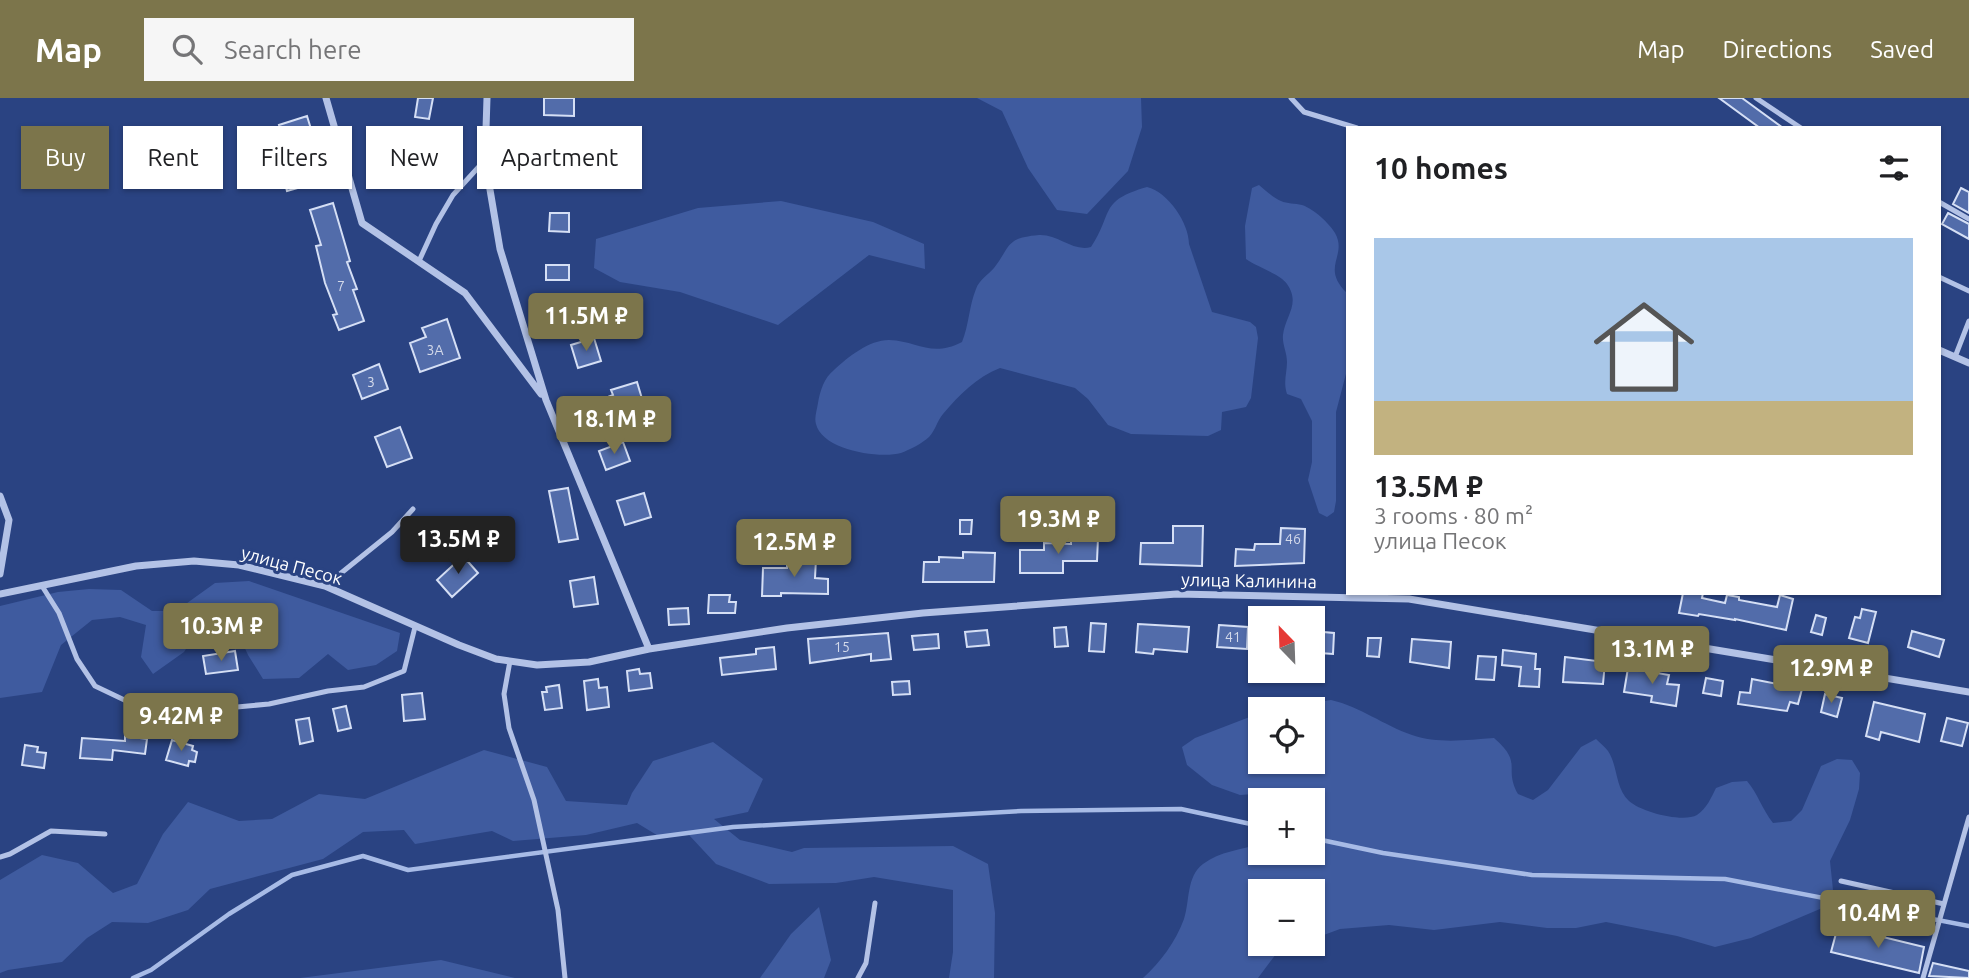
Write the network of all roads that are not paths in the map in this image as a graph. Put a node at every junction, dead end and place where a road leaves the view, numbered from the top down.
1 (326, 98) edge
2 (486, 98) edge
3 (1291, 98) edge
4 (1756, 98) edge
5 (486, 126) edge
6 (1350, 126) edge
7 (1798, 126) edge
8 (477, 169) edge
9 (490, 189) edge
10 (1941, 203) edge
11 (1969, 219) edge
12 (419, 261) junction
13 (1941, 278) edge
14 (1969, 291) edge
15 (1969, 321) edge
16 (1941, 351) edge
17 (1955, 357) junction
18 (1969, 363) edge
19 (546, 400) junction
20 (0, 496) edge
21 (413, 509) dead end
22 (0, 574) edge
23 (42, 586) junction
24 (325, 586) junction
25 (0, 594) edge
26 (415, 627) junction
27 (649, 649) junction
28 (510, 661) junction
29 (1969, 692) edge
30 (1969, 817) edge
31 (105, 834) dead end
32 (0, 857) edge
33 (1841, 881) dead end
34 (876, 903) dead end
35 (1944, 904) junction
36 (565, 978) edge
37 (858, 978) edge
38 (1923, 978) edge

1 - 12 street
2 - 5 street
3 - 6 lane
4 - 7 lane
8 - 12 lane
9 - 19 street
10 - 11 lane
12 - 19 street
13 - 14 lane
15 - 17 lane
16 - 17 street
17 - 18 street
19 - 27 street
20 - 22 street
21 - 24 lane
23 - 24 street, улица Песок
23 - 25 street, улица Песок
23 - 26 lane
24 - 26 street, улица Песок
26 - 28 street, улица Песок
27 - 28 street, улица Песок
27 - 29 street, улица Калинина
28 - 36 lane
30 - 35 lane
31 - 32 lane
33 - 35 lane
34 - 37 lane
35 - 38 lane

